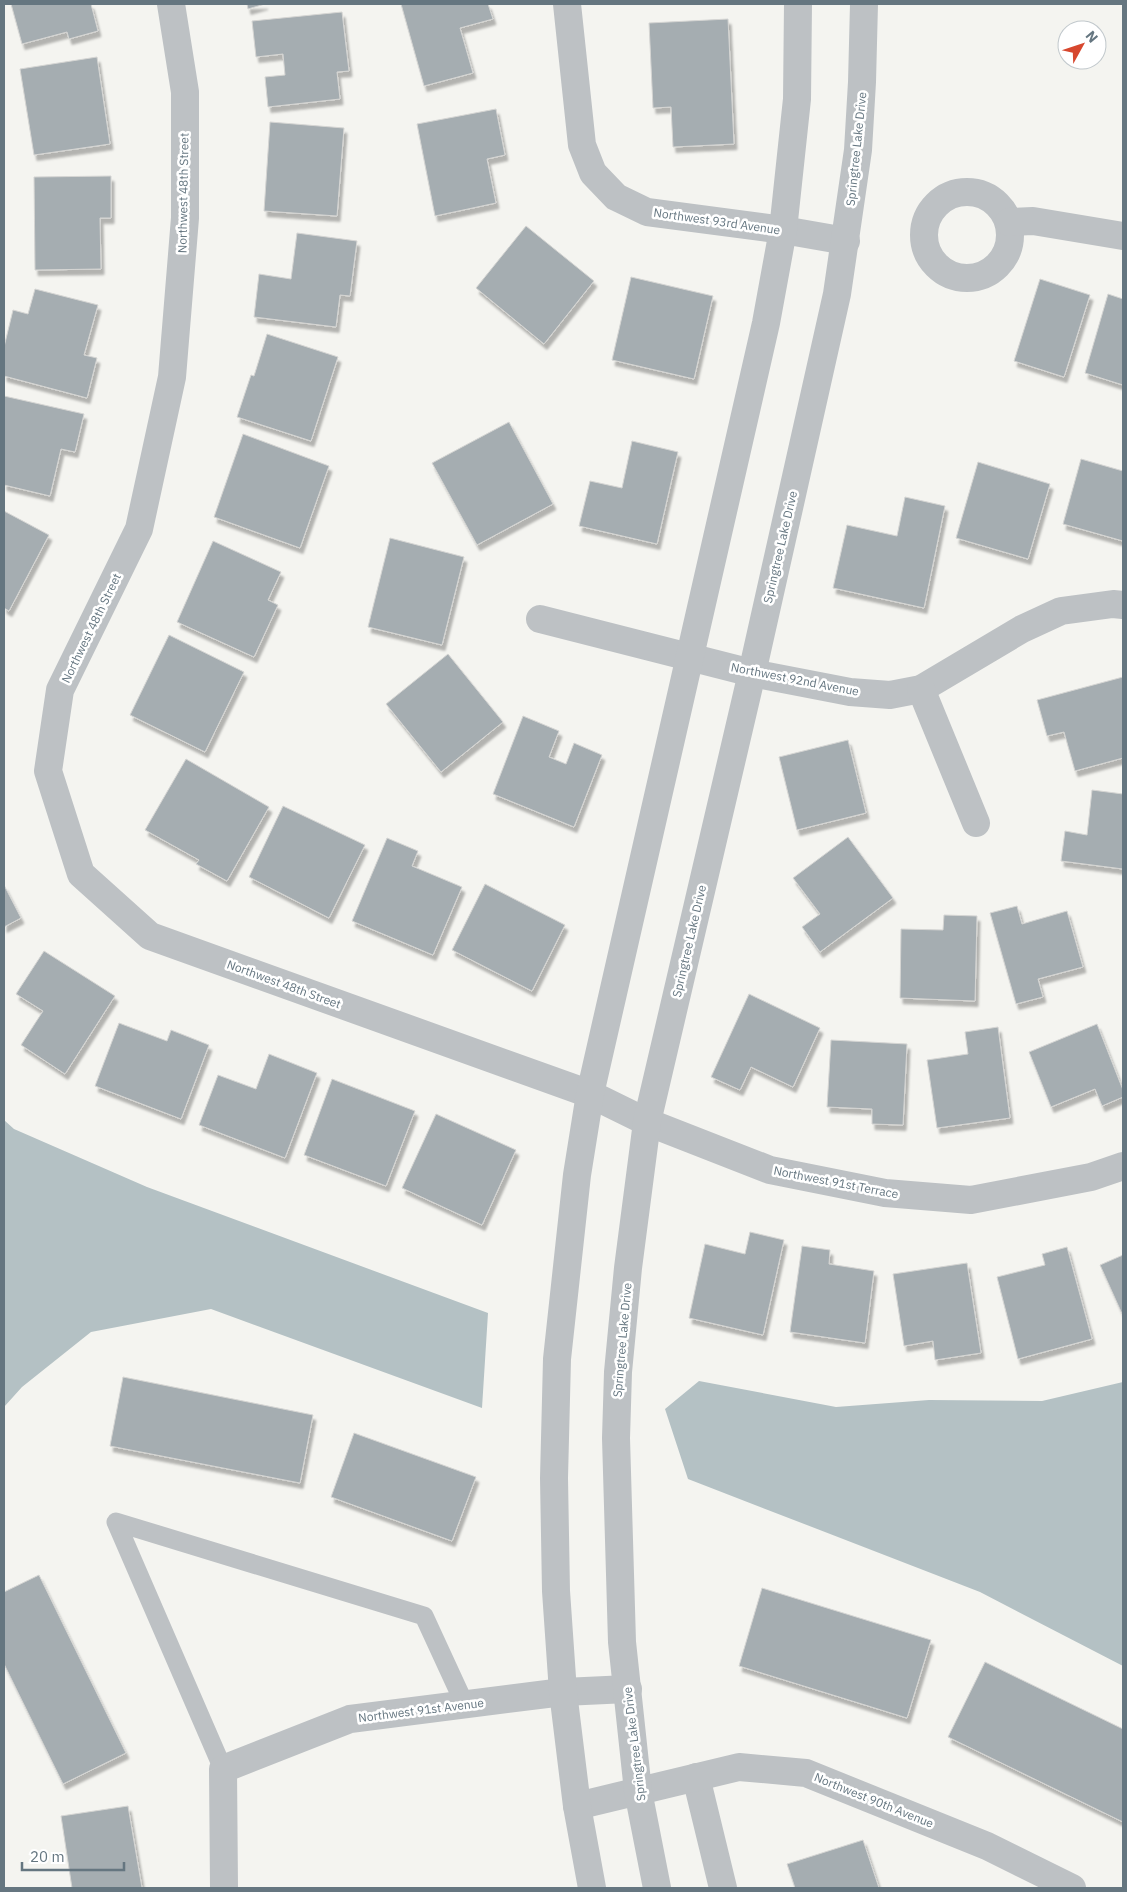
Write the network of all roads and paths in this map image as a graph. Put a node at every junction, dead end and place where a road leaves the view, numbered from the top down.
1 (171, 4) edge
2 (568, 4) edge
3 (798, 4) edge
4 (864, 4) edge
5 (1008, 222) dead end
6 (783, 230) junction
7 (1123, 236) edge
8 (846, 241) junction
9 (1123, 605) edge
10 (540, 618) dead end
11 (689, 657) junction
12 (752, 672) junction
13 (921, 688) junction
14 (976, 823) dead end
15 (590, 1094) junction
16 (647, 1122) junction
17 (1123, 1166) edge
18 (628, 1690) junction
19 (563, 1692) junction
20 (465, 1705) junction
21 (222, 1768) junction
22 (696, 1777) junction
23 (638, 1791) junction
24 (577, 1806) junction
25 (224, 1888) edge
26 (592, 1888) edge
27 (657, 1888) edge
28 (723, 1888) edge
29 (1072, 1888) edge

1 - 15 street, Northwest 48th Street
2 - 6 street, Northwest 93rd Avenue
3 - 6 street
4 - 8 street, Springtree Lake Drive
5 - 7 street
6 - 8 street, Northwest 93rd Avenue
6 - 11 street
8 - 12 street, Springtree Lake Drive
9 - 13 street, Northwest 92nd Avenue
10 - 11 street, Northwest 92nd Avenue
11 - 12 street, Northwest 92nd Avenue
11 - 15 street
12 - 13 street, Northwest 92nd Avenue
12 - 16 street, Springtree Lake Drive
13 - 14 street
15 - 16 street, Northwest 91st Terrace
15 - 19 street
16 - 17 street, Northwest 91st Terrace
16 - 18 street, Springtree Lake Drive
18 - 19 street, Northwest 91st Avenue
18 - 23 street, Springtree Lake Drive
19 - 20 street, Northwest 91st Avenue
19 - 24 street
20 - 21 street, Northwest 91st Avenue
20 - 21 lane
21 - 25 street
22 - 23 street, Northwest 90th Avenue
22 - 28 street
22 - 29 street, Northwest 90th Avenue
23 - 24 street, Northwest 90th Avenue
23 - 27 street, Springtree Lake Drive
24 - 26 street

